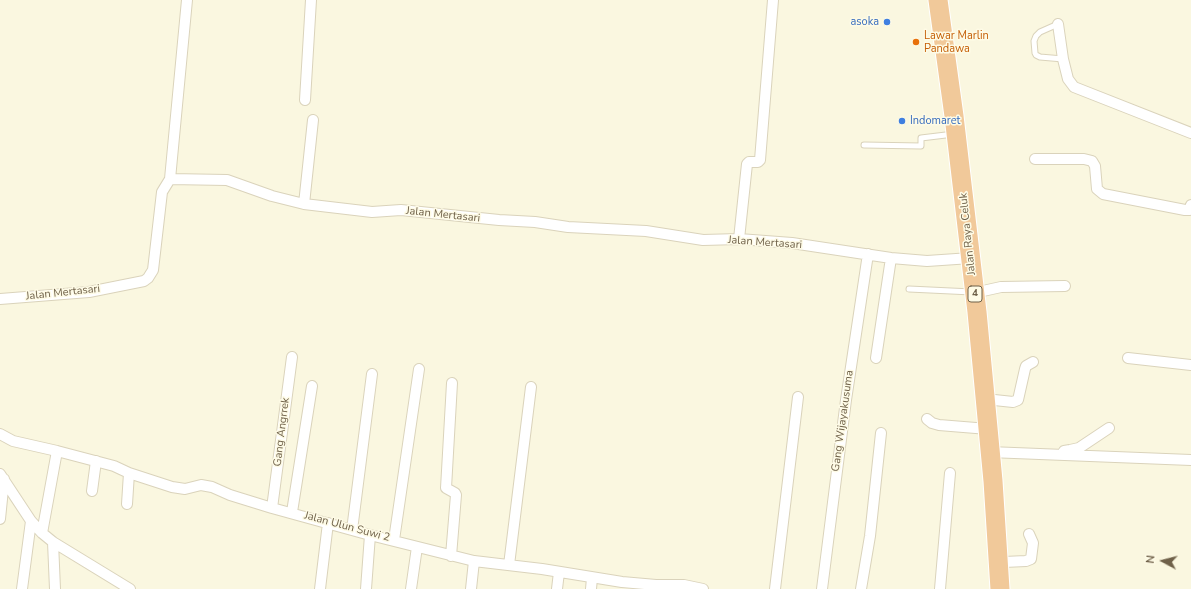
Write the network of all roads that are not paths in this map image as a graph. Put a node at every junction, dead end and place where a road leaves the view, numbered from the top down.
1 (187, 0) edge
2 (311, 0) edge
3 (773, 0) edge
4 (938, 0) edge
5 (1058, 24) joint
6 (1063, 59) junction
7 (305, 100) dead end
8 (313, 120) dead end
9 (1191, 133) edge
10 (956, 134) junction
11 (864, 145) dead end
12 (1035, 159) dead end
13 (170, 179) junction
14 (304, 204) junction
15 (1191, 205) edge
16 (739, 239) junction
17 (868, 254) junction
18 (891, 258) junction
19 (971, 258) junction
20 (1065, 286) dead end
21 (909, 289) dead end
22 (975, 292) junction
23 (0, 299) edge
24 (292, 357) dead end
25 (876, 358) dead end
26 (1128, 358) dead end
27 (1033, 362) dead end
28 (1191, 365) edge
29 (419, 369) dead end
30 (372, 374) dead end
31 (452, 383) dead end
32 (312, 386) dead end
33 (531, 387) dead end
34 (798, 397) dead end
35 (985, 399) junction
36 (927, 419) dead end
37 (1109, 428) dead end
38 (881, 433) dead end
39 (0, 434) edge
40 (989, 442) junction
41 (57, 450) junction
42 (1191, 460) edge
43 (96, 461) junction
44 (129, 473) junction
45 (950, 473) dead end
46 (2, 477) edge
47 (92, 491) dead end
48 (127, 504) dead end
49 (272, 508) junction
50 (292, 512) junction
51 (0, 519) edge
52 (31, 521) junction
53 (328, 523) junction
54 (352, 530) junction
55 (42, 533) junction
56 (1029, 534) dead end
57 (370, 535) junction
58 (394, 540) junction
59 (53, 542) junction
60 (417, 547) junction
61 (451, 556) junction
62 (474, 562) junction
63 (1001, 562) junction
64 (509, 565) junction
65 (559, 572) junction
66 (592, 578) junction
67 (656, 587) edge
68 (22, 589) edge
69 (55, 589) edge
70 (130, 589) edge
71 (320, 589) edge
72 (366, 589) edge
73 (411, 589) edge
74 (471, 589) edge
75 (557, 589) edge
76 (591, 589) edge
77 (703, 589) edge
78 (775, 589) edge
79 (822, 589) edge
80 (861, 589) edge
81 (940, 589) edge
82 (1000, 589) edge

1 - 13 street
2 - 7 street
3 - 16 street
4 - 10 highway, Jalan Raya Celuk / 4
5 - 6 street
5 - 6 lane
6 - 9 street
8 - 14 street
10 - 11 lane
10 - 19 highway, Jalan Raya Celuk / 4
12 - 15 street
13 - 14 street, Jalan Mertasari
13 - 23 street, Jalan Mertasari
14 - 16 street, Jalan Mertasari
16 - 17 street, Jalan Mertasari
17 - 18 street, Jalan Mertasari
17 - 79 street, Gang Wijayakusuma
18 - 19 street, Jalan Mertasari
18 - 25 street
19 - 22 highway, Jalan Raya Celuk / 4
20 - 22 street
21 - 22 lane
22 - 35 highway, Jalan Raya Celuk / 4
24 - 49 street, Gang Angrrek
26 - 28 street
27 - 35 street
29 - 58 street
30 - 54 street
31 - 61 street
32 - 50 street
33 - 64 street
34 - 78 street
35 - 40 highway, Jalan Raya Celuk / 4
36 - 40 street
37 - 40 street
38 - 80 street
39 - 41 street, Jalan Ulun Suwi 2
40 - 42 street
40 - 63 highway, Jalan Raya Celuk / 4
41 - 43 street, Jalan Ulun Suwi 2
41 - 55 street
43 - 44 street, Jalan Ulun Suwi 2
43 - 47 street
44 - 48 street
44 - 49 street, Jalan Ulun Suwi 2
45 - 81 street
46 - 51 street
46 - 52 street
49 - 50 street, Jalan Ulun Suwi 2
50 - 53 street, Jalan Ulun Suwi 2
52 - 55 street
52 - 68 street
53 - 54 street, Jalan Ulun Suwi 2
53 - 71 street
54 - 57 street, Jalan Ulun Suwi 2
55 - 59 street
56 - 63 street
57 - 58 street, Jalan Ulun Suwi 2
57 - 72 street
58 - 60 street, Jalan Ulun Suwi 2
59 - 69 street
59 - 70 street
60 - 61 street, Jalan Ulun Suwi 2
60 - 73 street
61 - 62 street, Jalan Ulun Suwi 2
62 - 64 street, Jalan Ulun Suwi 2
62 - 74 street
63 - 82 highway, Jalan Raya Celuk / 4
64 - 65 street, Jalan Ulun Suwi 2
65 - 66 street, Jalan Ulun Suwi 2
65 - 75 street
66 - 67 street, Jalan Ulun Suwi 2
66 - 76 street
67 - 77 street, Jalan Ulun Suwi 2

